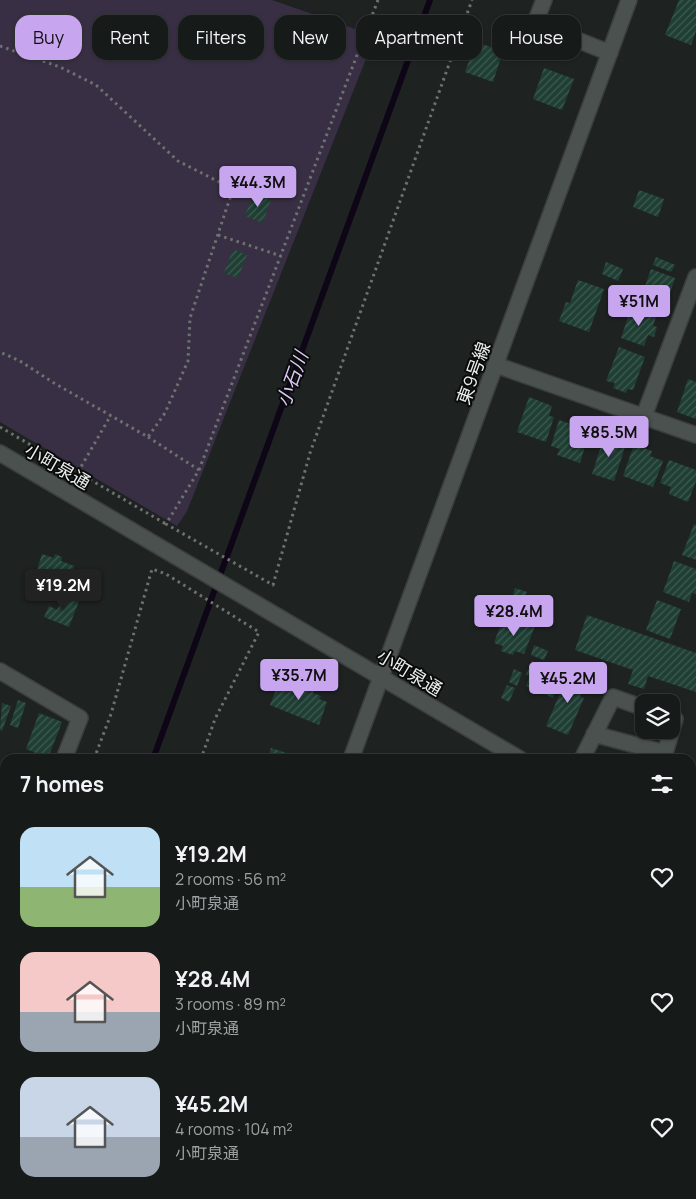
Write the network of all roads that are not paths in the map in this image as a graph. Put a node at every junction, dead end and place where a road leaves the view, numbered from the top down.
1 (544, 0) edge
2 (629, 0) edge
3 (610, 53) junction
4 (696, 277) edge
5 (496, 365) junction
6 (644, 416) junction
7 (696, 435) edge
8 (0, 453) edge
9 (0, 671) edge
10 (382, 677) junction
11 (635, 705) edge
12 (594, 734) junction
13 (669, 739) edge
14 (66, 754) edge
15 (354, 754) edge
16 (512, 754) edge
17 (584, 754) edge

1 - 3 street
2 - 3 street, 東9号線
3 - 5 street, 東9号線
4 - 6 street
5 - 6 street
5 - 10 street, 東9号線
6 - 7 street
8 - 10 street, 小町泉通
9 - 14 street
10 - 15 street, 東9号線
10 - 16 street, 小町泉通
11 - 12 street
12 - 13 street
12 - 17 street

